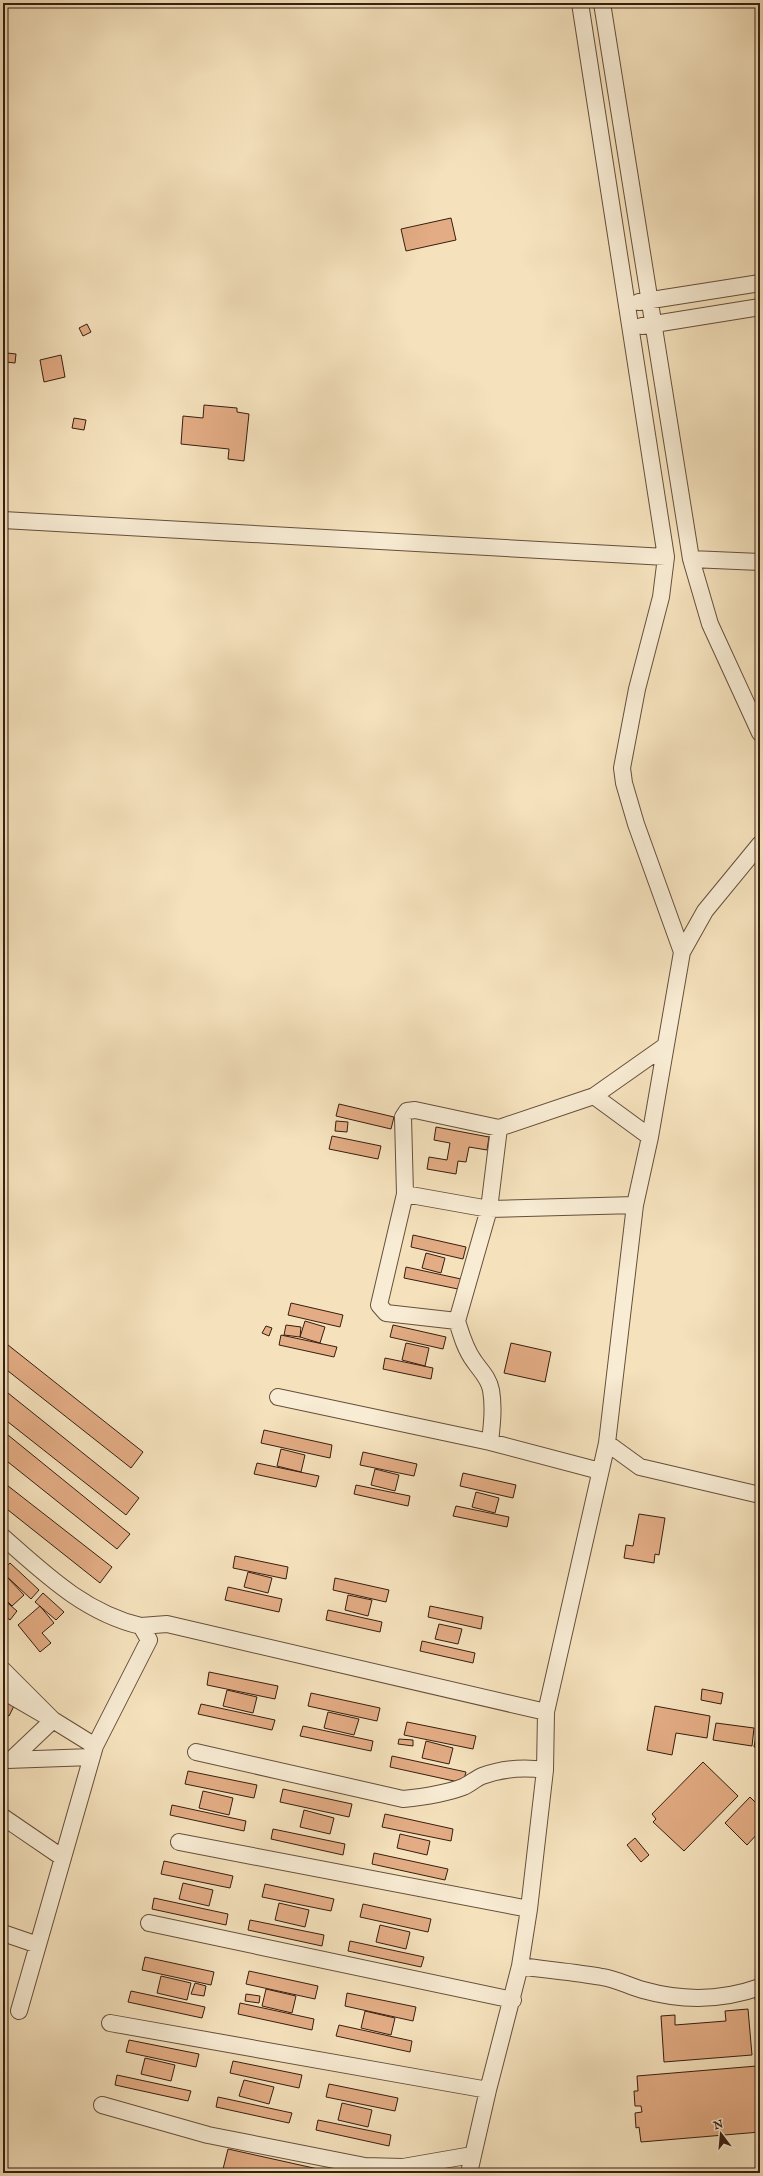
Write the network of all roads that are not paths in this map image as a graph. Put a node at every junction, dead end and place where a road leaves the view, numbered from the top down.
1 (580, 3) edge
2 (602, 3) edge
3 (760, 283) edge
4 (649, 300) junction
5 (627, 303) junction
6 (760, 307) edge
7 (653, 324) junction
8 (631, 328) junction
9 (3, 520) edge
10 (666, 557) junction
11 (691, 559) junction
12 (760, 562) edge
13 (760, 733) edge
14 (760, 844) edge
15 (682, 952) junction
16 (665, 1046) junction
17 (594, 1096) junction
18 (499, 1128) junction
19 (650, 1137) junction
20 (405, 1194) junction
21 (635, 1205) junction
22 (489, 1208) junction
23 (457, 1321) junction
24 (278, 1397) dead end
25 (490, 1442) junction
26 (607, 1443) junction
27 (600, 1471) junction
28 (760, 1495) edge
29 (3, 1537) edge
30 (167, 1624) junction
31 (141, 1626) junction
32 (149, 1640) junction
33 (3, 1670) edge
34 (3, 1691) edge
35 (546, 1712) junction
36 (53, 1720) junction
37 (93, 1752) junction
38 (196, 1752) dead end
39 (8, 1759) edge
40 (545, 1770) junction
41 (3, 1817) edge
42 (179, 1842) dead end
43 (63, 1858) junction
44 (529, 1909) junction
45 (149, 1923) dead end
46 (3, 1933) edge
47 (38, 1945) junction
48 (520, 1966) junction
49 (760, 1987) edge
50 (513, 2000) junction
51 (19, 2011) dead end
52 (110, 2023) dead end
53 (488, 2090) junction
54 (102, 2105) dead end
55 (472, 2155) junction
56 (469, 2173) edge

1 - 5 street
2 - 4 street
3 - 4 street
4 - 5 street
4 - 7 street
5 - 8 street
6 - 7 street
7 - 8 street
7 - 11 street
8 - 10 street
9 - 10 street
10 - 15 street
11 - 12 street
11 - 13 street
14 - 15 street
15 - 16 street
16 - 17 street
16 - 19 street
17 - 18 street
17 - 19 street
18 - 20 street
18 - 22 street
19 - 21 street
20 - 22 street
20 - 23 street
21 - 22 street
21 - 26 street
22 - 23 street
23 - 25 street
24 - 25 street
25 - 27 street
26 - 27 street
26 - 28 street
27 - 35 street
29 - 31 street
30 - 31 street
30 - 32 street
30 - 35 street
31 - 32 street
32 - 37 street
33 - 36 street
34 - 36 street
35 - 40 street
36 - 37 street
36 - 39 street
37 - 39 street
37 - 43 street
38 - 40 street
40 - 44 street
41 - 43 street
42 - 44 street
43 - 47 street
44 - 48 street
45 - 50 street
46 - 47 street
47 - 51 street
48 - 49 street
48 - 50 street
50 - 53 street
52 - 53 street
53 - 55 street
54 - 55 street
55 - 56 street

